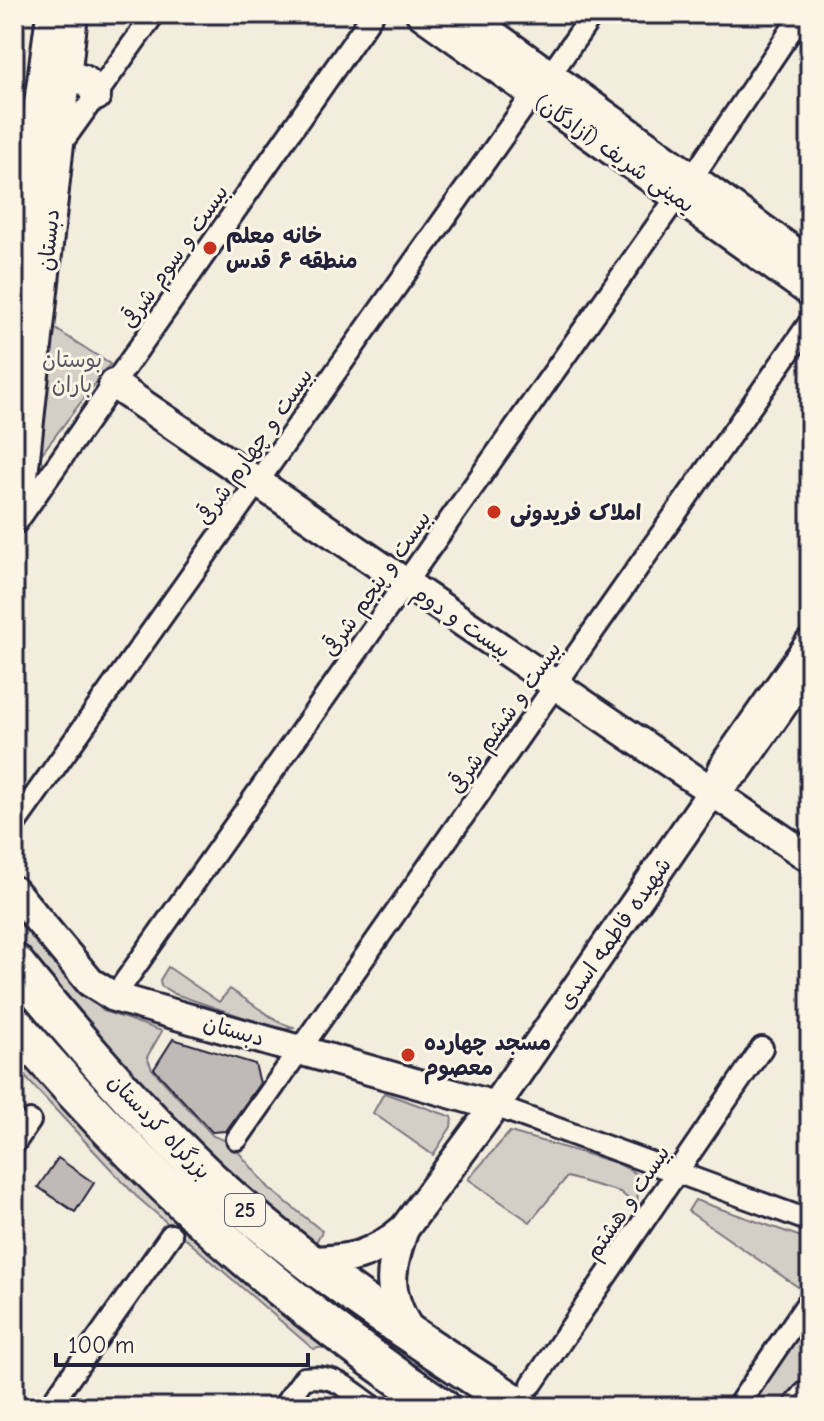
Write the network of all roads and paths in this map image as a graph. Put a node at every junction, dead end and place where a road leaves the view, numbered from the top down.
1 (51, 14) edge
2 (73, 14) edge
3 (154, 14) edge
4 (373, 14) edge
5 (421, 14) edge
6 (465, 14) edge
7 (593, 14) edge
8 (802, 14) edge
9 (65, 85) junction
10 (542, 85) junction
11 (96, 96) junction
12 (58, 148) junction
13 (684, 187) junction
14 (21, 202) edge
15 (810, 263) edge
16 (16, 286) edge
17 (810, 292) edge
18 (810, 322) edge
19 (14, 347) edge
20 (113, 384) junction
21 (258, 483) junction
22 (14, 513) edge
23 (14, 526) edge
24 (405, 583) junction
25 (810, 643) edge
26 (810, 666) edge
27 (555, 685) junction
28 (712, 792) junction
29 (14, 825) edge
30 (810, 858) edge
31 (14, 891) edge
32 (14, 962) edge
33 (114, 997) junction
34 (14, 1024) edge
35 (762, 1048) dead end
36 (301, 1049) junction
37 (495, 1106) junction
38 (30, 1121) dead end
39 (237, 1139) dead end
40 (14, 1144) edge
41 (677, 1172) junction
42 (810, 1221) edge
43 (404, 1229) junction
44 (171, 1235) dead end
45 (308, 1261) junction
46 (810, 1299) edge
47 (415, 1338) junction
48 (527, 1395) edge
49 (810, 1399) edge
50 (49, 1407) edge
51 (283, 1407) edge
52 (374, 1407) edge
53 (442, 1407) edge
54 (737, 1407) edge
55 (803, 1407) edge

1 - 14 street, دبستان
2 - 9 street, دبستان
3 - 11 street
4 - 20 street, بیست و سوم شرقی
5 - 10 street, یمینی شریف (آزادگان)
6 - 10 street, یمینی شریف (آزادگان)
7 - 10 street, بیست و چهارم شرقی
8 - 13 street, بیست و پنجم شرقی
9 - 11 street
9 - 12 street, دبستان
10 - 13 street, یمینی شریف (آزادگان)
10 - 21 street, بیست و چهارم شرقی
11 - 12 street
12 - 14 street
12 - 22 street, دبستان
13 - 15 street, یمینی شریف (آزادگان)
13 - 17 street, یمینی شریف (آزادگان)
13 - 24 street, بیست و پنجم شرقی
14 - 16 street, دبستان
16 - 19 street, دبستان
18 - 27 street, بیست و ششم شرقی
20 - 21 street, بیست و دوم
20 - 23 street, بیست و سوم شرقی
21 - 24 street, بیست و دوم
21 - 29 street, بیست و چهارم شرقی
24 - 27 street, بیست و دوم
24 - 33 street, بیست و پنجم شرقی
25 - 28 street, شهیده فاطمه اسدی
26 - 28 street, شهیده فاطمه اسدی
27 - 28 street, بیست و دوم
27 - 36 street, بیست و ششم شرقی
28 - 30 street, بیست و دوم
28 - 37 street, شهیده فاطمه اسدی
31 - 33 street, دبستان
32 - 45 highway, بزرگراه کردستان / 25
33 - 36 street, دبستان
34 - 53 highway, بزرگراه کردستان / 25
35 - 41 street, بیست و هشتم
36 - 37 street, دبستان
36 - 39 street, بیست و ششم شرقی
37 - 41 street
37 - 43 street, شهیده فاطمه اسدی
38 - 40 street
41 - 42 street
41 - 48 street, بیست و هشتم
43 - 45 street
43 - 47 street
44 - 50 street
45 - 47 highway, بزرگراه کردستان / 25
46 - 54 street
47 - 48 highway, بزرگراه کردستان / 25
49 - 55 highway
51 - 52 street

